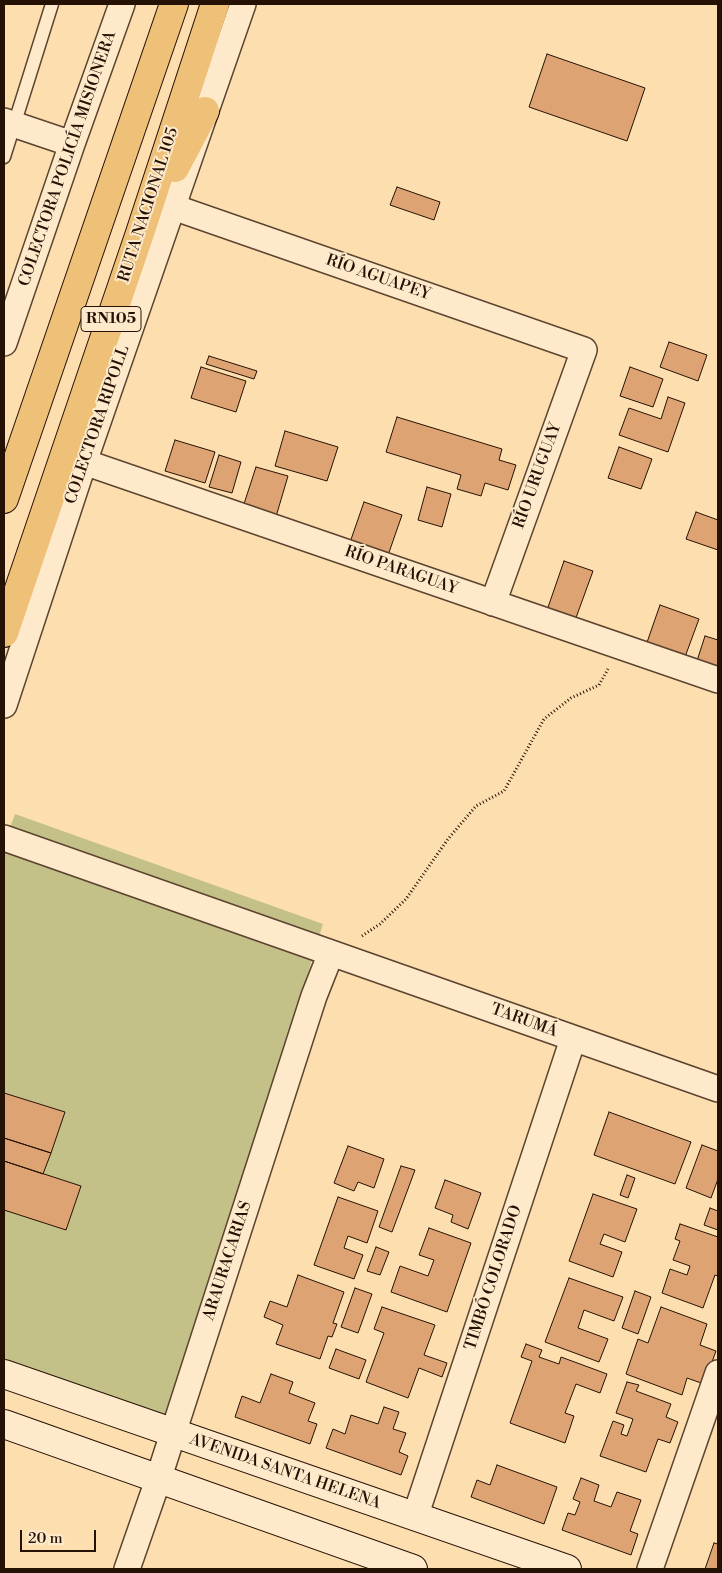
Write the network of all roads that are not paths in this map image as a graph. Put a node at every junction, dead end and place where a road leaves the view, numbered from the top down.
1 (52, 4) edge
2 (122, 4) edge
3 (174, 4) edge
4 (215, 4) edge
5 (243, 4) edge
6 (206, 111) junction
7 (9, 123) edge
8 (72, 144) junction
9 (4, 157) edge
10 (173, 206) junction
11 (140, 233) junction
12 (4, 344) edge
13 (584, 350) joint
14 (84, 462) junction
15 (4, 499) edge
16 (493, 603) junction
17 (4, 633) edge
18 (718, 680) edge
19 (4, 705) edge
20 (4, 838) edge
21 (331, 953) junction
22 (573, 1039) junction
23 (718, 1089) edge
24 (718, 1373) edge
25 (4, 1374) edge
26 (4, 1424) edge
27 (173, 1433) junction
28 (158, 1480) junction
29 (415, 1517) junction
30 (402, 1568) edge
31 (127, 1569) edge
32 (567, 1569) edge
33 (650, 1569) edge

1 - 7 lane
2 - 8 street, COLECTORA POLICÍA MISIONERA
3 - 15 highway, RN105
4 - 11 highway, RUTA NACIONAL 105 / RN105
5 - 6 street, COLECTORA RIPOLL
6 - 10 street, COLECTORA RIPOLL
6 - 11 highway
7 - 8 street
7 - 9 lane
8 - 12 street, COLECTORA POLICÍA MISIONERA
10 - 13 street, RÍO AGUAPEY
10 - 14 street, COLECTORA RIPOLL
11 - 17 highway, RUTA NACIONAL 105 / RN105
13 - 16 street, RÍO URUGUAY
14 - 16 street, RÍO PARAGUAY
14 - 19 street, COLECTORA RIPOLL
16 - 18 street, RÍO PARAGUAY
20 - 21 street, TARUMÁ
21 - 22 street, TARUMÁ
21 - 27 street, ARAURACARIAS
22 - 23 street, TARUMÁ
22 - 29 street, TIMBÓ COLORADO
24 - 33 street
25 - 27 main road, AVENIDA SANTA HELENA
26 - 28 main road
27 - 28 street, ARAURACARIAS
27 - 29 main road, AVENIDA SANTA HELENA
28 - 30 main road
28 - 31 street, ARAURACARIAS
29 - 32 main road, AVENIDA SANTA HELENA

